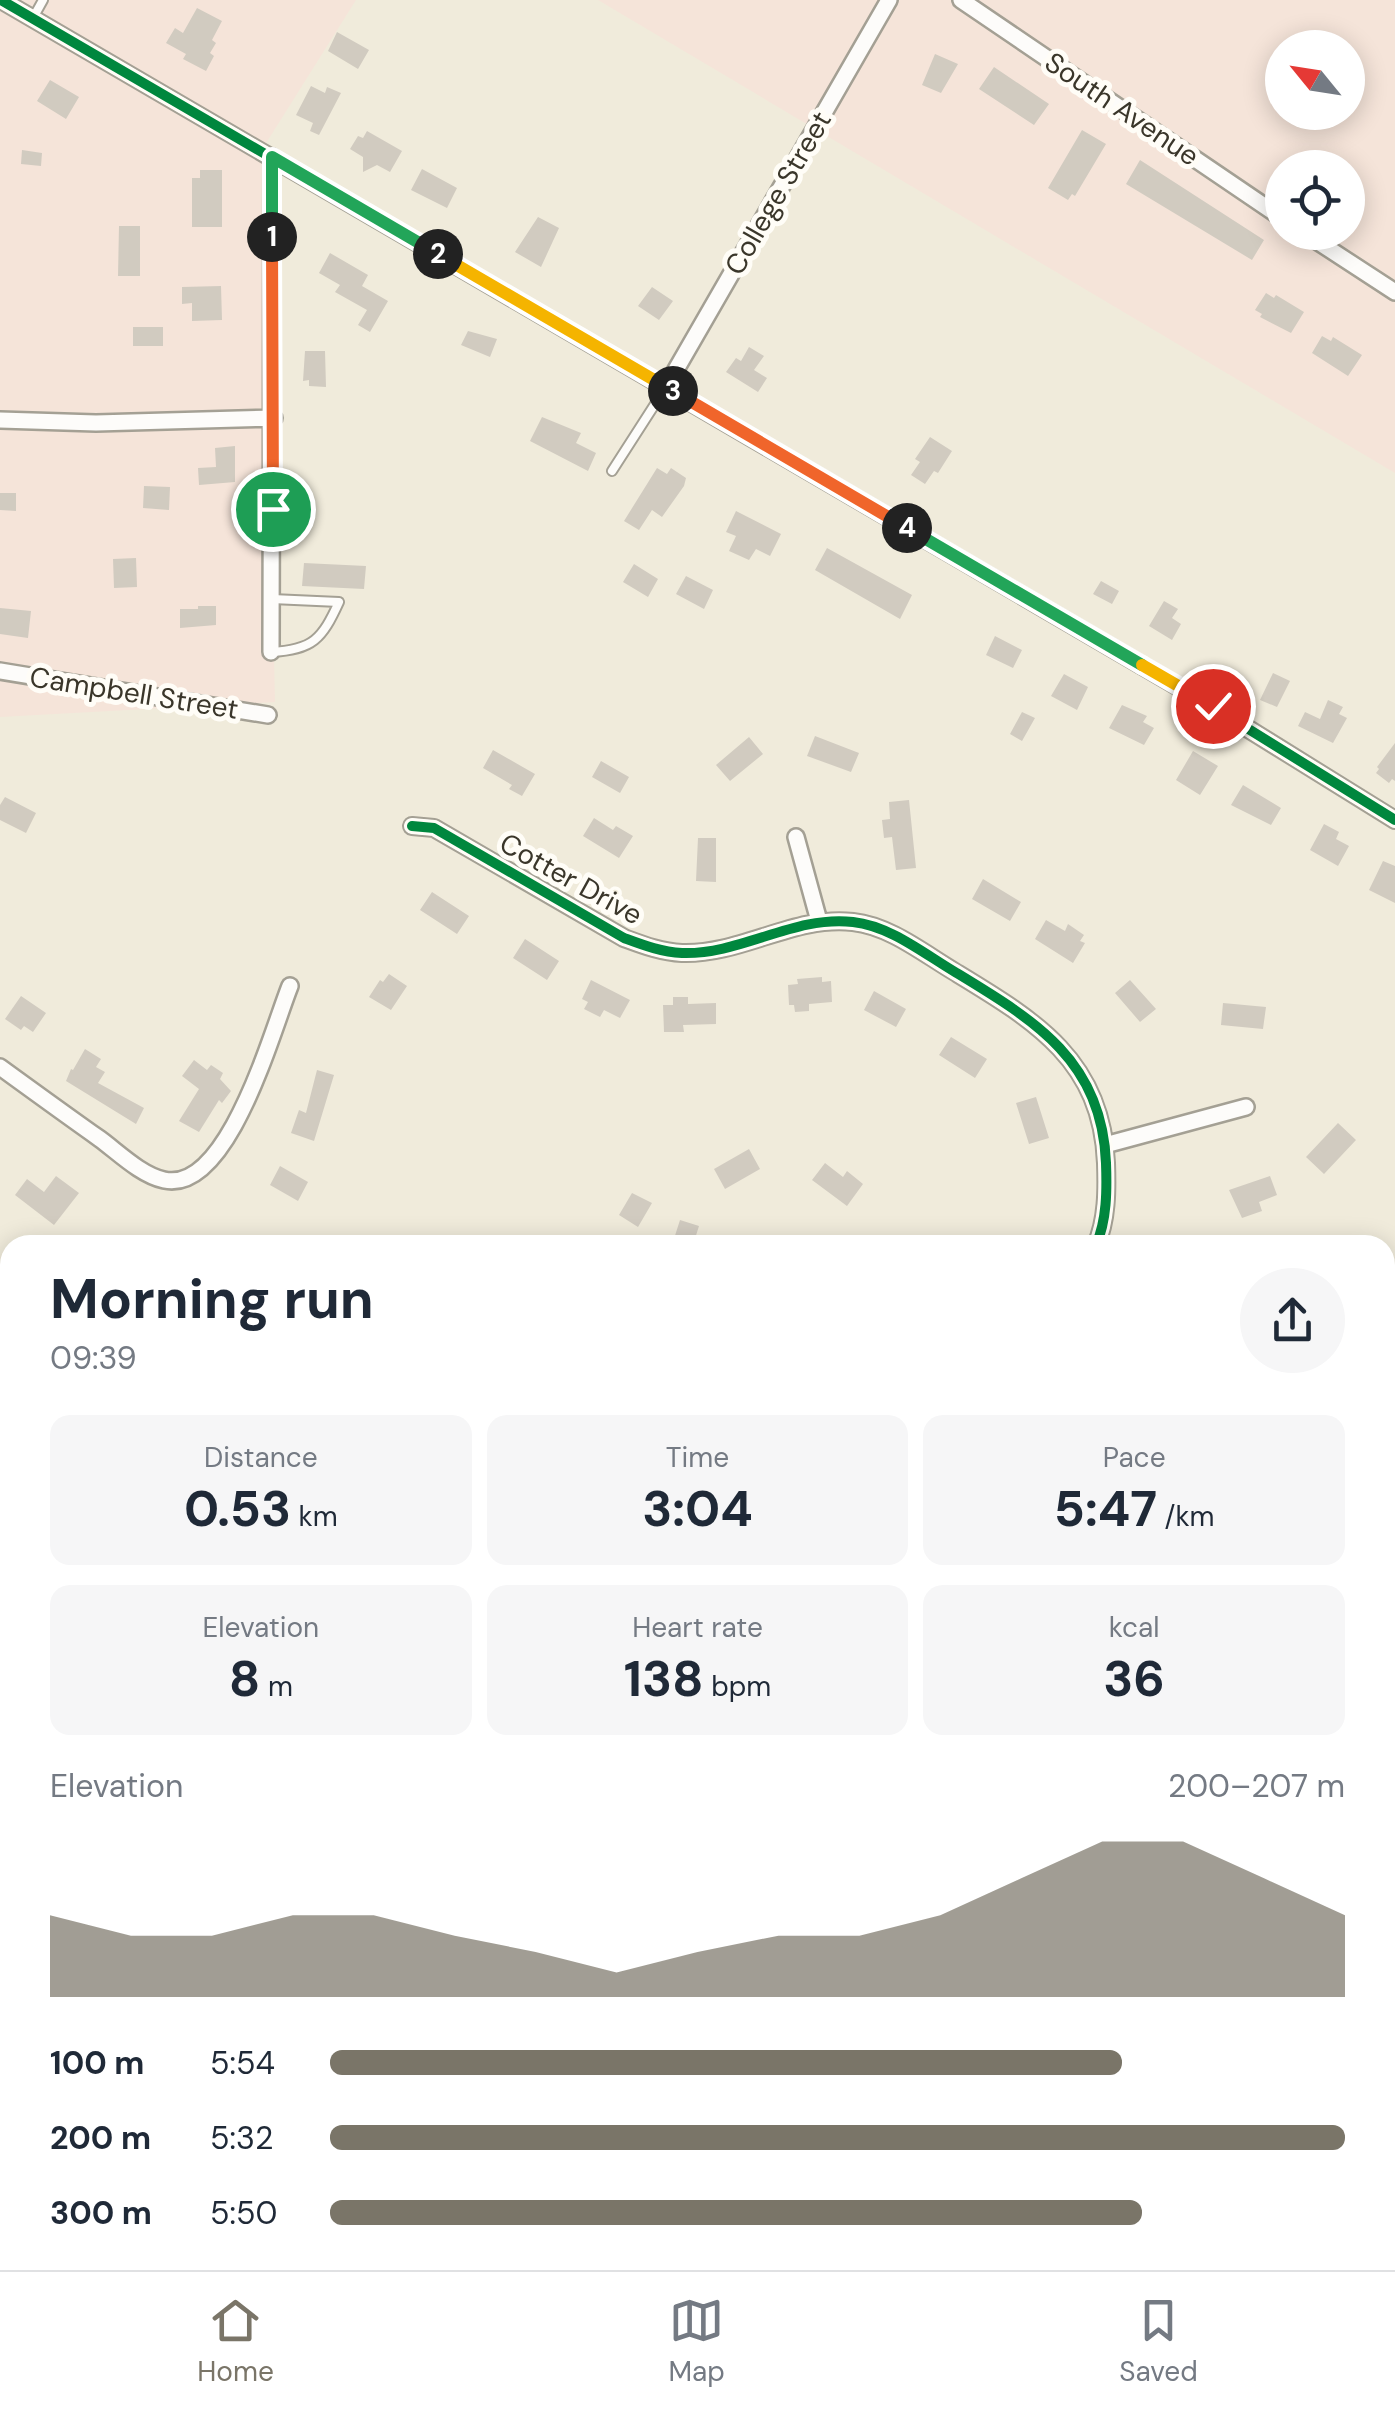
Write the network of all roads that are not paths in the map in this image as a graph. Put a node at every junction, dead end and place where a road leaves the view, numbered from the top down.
1 (2, 0) edge
2 (43, 0) edge
3 (889, 0) edge
4 (960, 0) edge
5 (33, 18) junction
6 (272, 157) junction
7 (1265, 206) edge
8 (1331, 250) edge
9 (1395, 292) edge
10 (666, 386) junction
11 (274, 418) junction
12 (0, 420) edge
13 (612, 471) dead end
14 (272, 600) junction
15 (271, 652) joint
16 (0, 671) edge
17 (268, 715) dead end
18 (1395, 820) edge
19 (412, 826) dead end
20 (796, 837) dead end
21 (819, 921) junction
22 (290, 986) dead end
23 (0, 1067) edge
24 (1246, 1107) dead end
25 (1105, 1145) junction
26 (1098, 1235) edge

1 - 5 street
2 - 5 lane
3 - 10 street, College Street
4 - 7 street, South Avenue
5 - 6 street
6 - 10 street
6 - 11 street
8 - 9 street
10 - 13 lane
10 - 18 street
11 - 12 street
11 - 14 street
14 - 15 street
14 - 15 lane
16 - 17 street, Campbell Street
19 - 21 street, Cotter Drive
20 - 21 street
21 - 25 street, Cotter Drive
22 - 23 street
24 - 25 street
25 - 26 street, Cotter Drive

